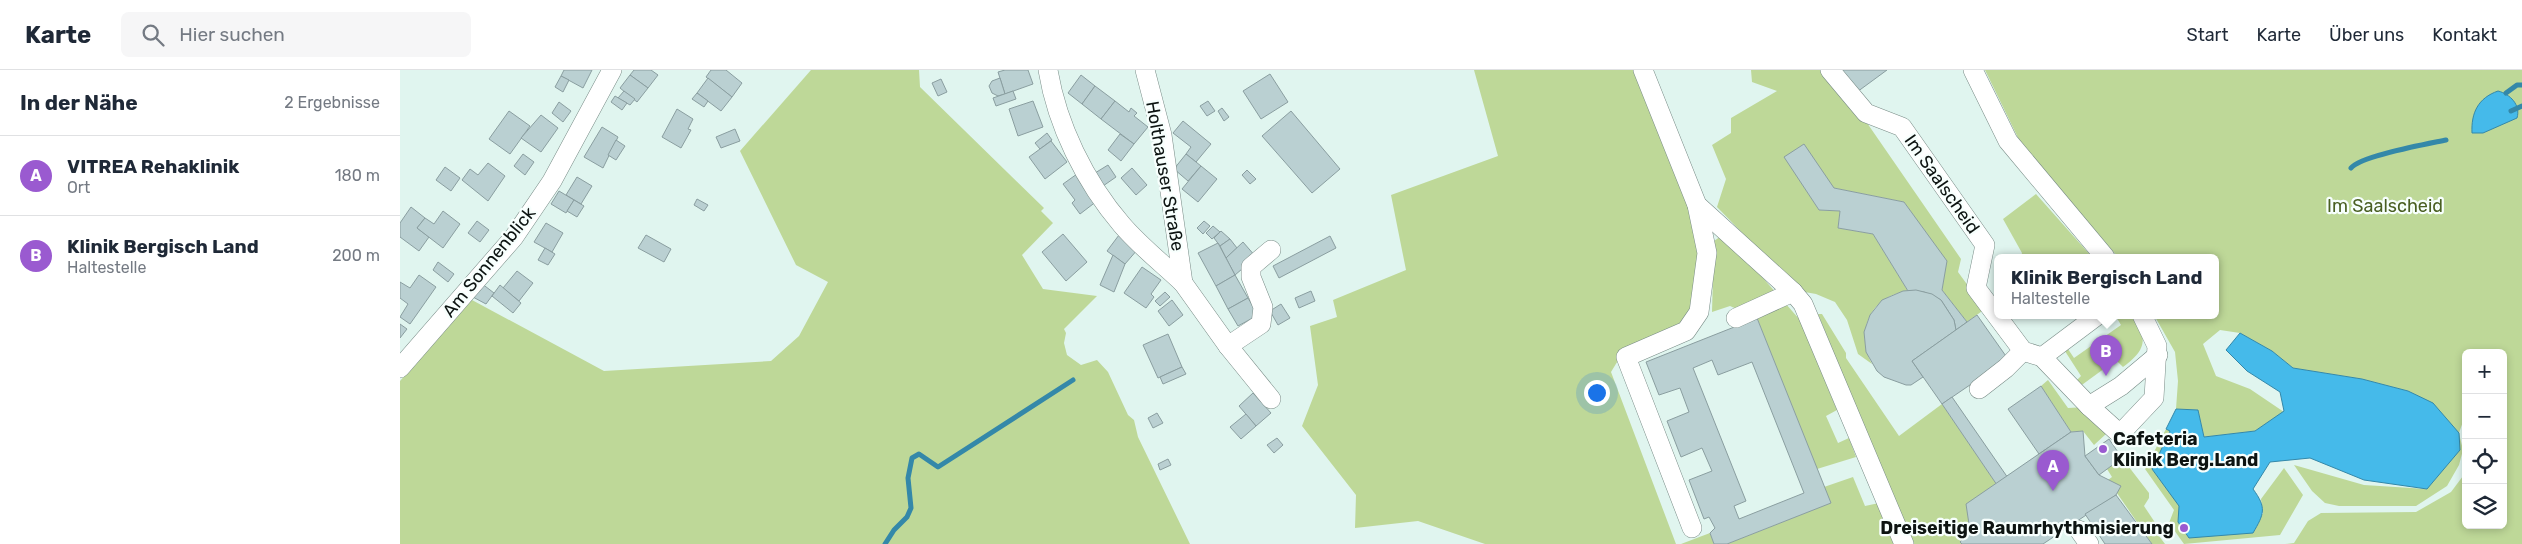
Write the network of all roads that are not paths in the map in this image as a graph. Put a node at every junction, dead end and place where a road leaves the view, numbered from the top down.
1 (612, 70) edge
2 (1048, 70) edge
3 (1145, 70) edge
4 (1643, 70) edge
5 (1830, 70) edge
6 (1973, 70) edge
7 (1697, 205) junction
8 (1271, 250) dead end
9 (2103, 254) edge
10 (1183, 283) junction
11 (1793, 292) junction
12 (1994, 313) edge
13 (1736, 318) dead end
14 (1999, 319) edge
15 (2093, 319) edge
16 (2144, 319) edge
17 (1228, 346) junction
18 (2022, 351) junction
19 (2158, 356) junction
20 (2042, 357) junction
21 (400, 368) edge
22 (1979, 389) dead end
23 (1271, 399) dead end
24 (2089, 406) junction
25 (1692, 528) dead end
26 (1904, 544) edge

1 - 21 street, Am Sonnenblick
2 - 10 street, Holthauser Straße
3 - 10 street, Holthauser Straße
4 - 7 street
5 - 12 street, Im Saalscheid
6 - 9 street
7 - 11 street
7 - 25 street
8 - 17 street
10 - 17 street, Holthauser Straße
11 - 13 street
11 - 26 street
14 - 18 street, Im Saalscheid
15 - 20 street
16 - 19 street
17 - 23 street, Holthauser Straße
18 - 20 street
18 - 22 street
19 - 24 street
19 - 24 street
20 - 24 street

